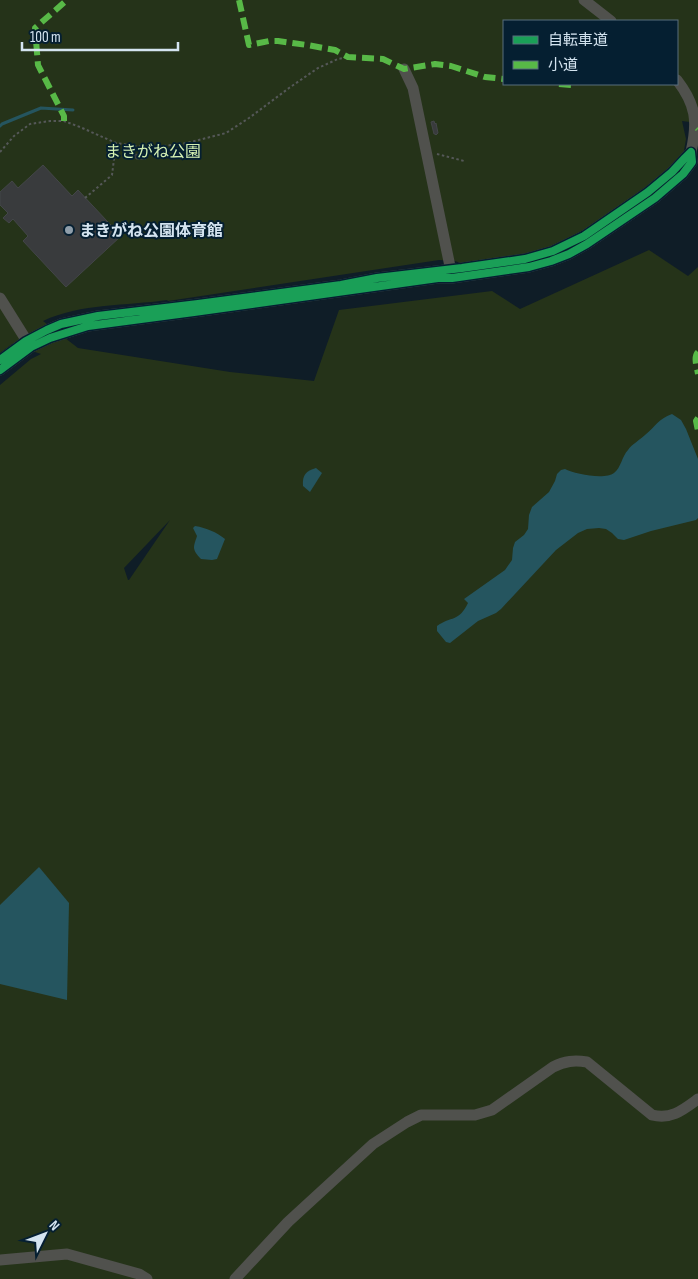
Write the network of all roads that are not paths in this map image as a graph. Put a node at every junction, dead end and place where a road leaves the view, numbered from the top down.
1 (584, 0) edge
2 (610, 20) edge
3 (404, 69) dead end
4 (678, 81) edge
5 (451, 274) junction
6 (0, 298) edge
7 (28, 344) junction
8 (0, 360) edge
9 (0, 370) edge
10 (698, 1099) edge
11 (0, 1260) edge
12 (146, 1279) edge
13 (235, 1279) edge

1 - 2 street
3 - 5 street
4 - 5 street
5 - 7 street
6 - 7 street
7 - 8 street
7 - 9 street
10 - 13 street
11 - 12 street

